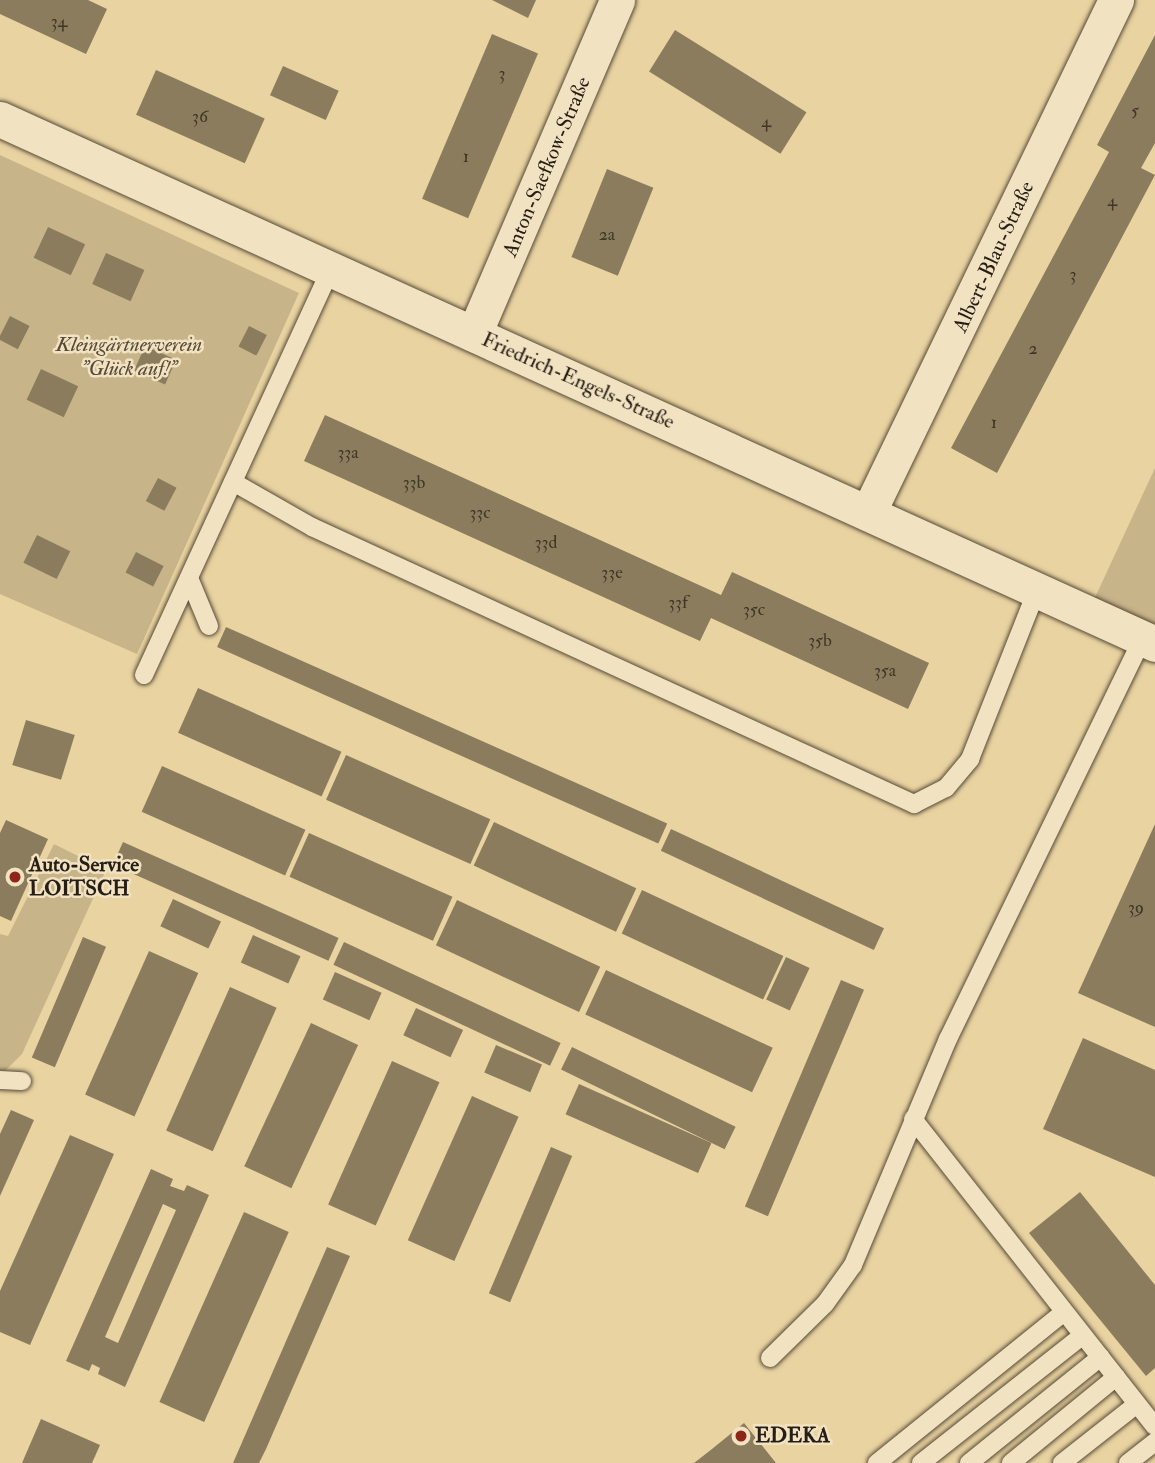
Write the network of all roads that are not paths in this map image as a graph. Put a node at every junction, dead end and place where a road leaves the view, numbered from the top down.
1 (617, 0) edge
2 (1116, 0) edge
3 (0, 119) edge
4 (331, 269) junction
5 (474, 334) junction
6 (233, 482) junction
7 (868, 513) junction
8 (189, 578) junction
9 (1037, 590) junction
10 (209, 626) dead end
11 (1149, 641) edge
12 (144, 675) dead end
13 (0, 1080) edge
14 (22, 1081) dead end
15 (913, 1119) junction
16 (1065, 1312) junction
17 (1083, 1335) junction
18 (1101, 1357) junction
19 (769, 1358) dead end
20 (1116, 1377) junction
21 (1137, 1404) junction
22 (1155, 1426) edge
23 (1155, 1442) edge
24 (877, 1463) edge
25 (921, 1463) edge
26 (969, 1463) edge
27 (1011, 1463) edge
28 (1062, 1463) edge
29 (1128, 1463) edge

1 - 5 street, Anton-Saefkow-Straße
2 - 7 street, Albert-Blau-Straße
3 - 4 street, Friedrich-Engels-Straße
4 - 5 street, Friedrich-Engels-Straße
4 - 6 lane
5 - 7 street, Friedrich-Engels-Straße
6 - 8 lane
6 - 9 lane
7 - 9 street, Friedrich-Engels-Straße
8 - 10 lane
8 - 12 lane
9 - 11 street, Friedrich-Engels-Straße
11 - 15 lane
13 - 14 lane
15 - 16 lane
15 - 19 lane
16 - 17 lane
16 - 24 lane
17 - 18 lane
17 - 25 lane
18 - 20 lane
18 - 26 lane
20 - 21 lane
20 - 27 lane
21 - 22 lane
21 - 28 lane
23 - 29 lane

